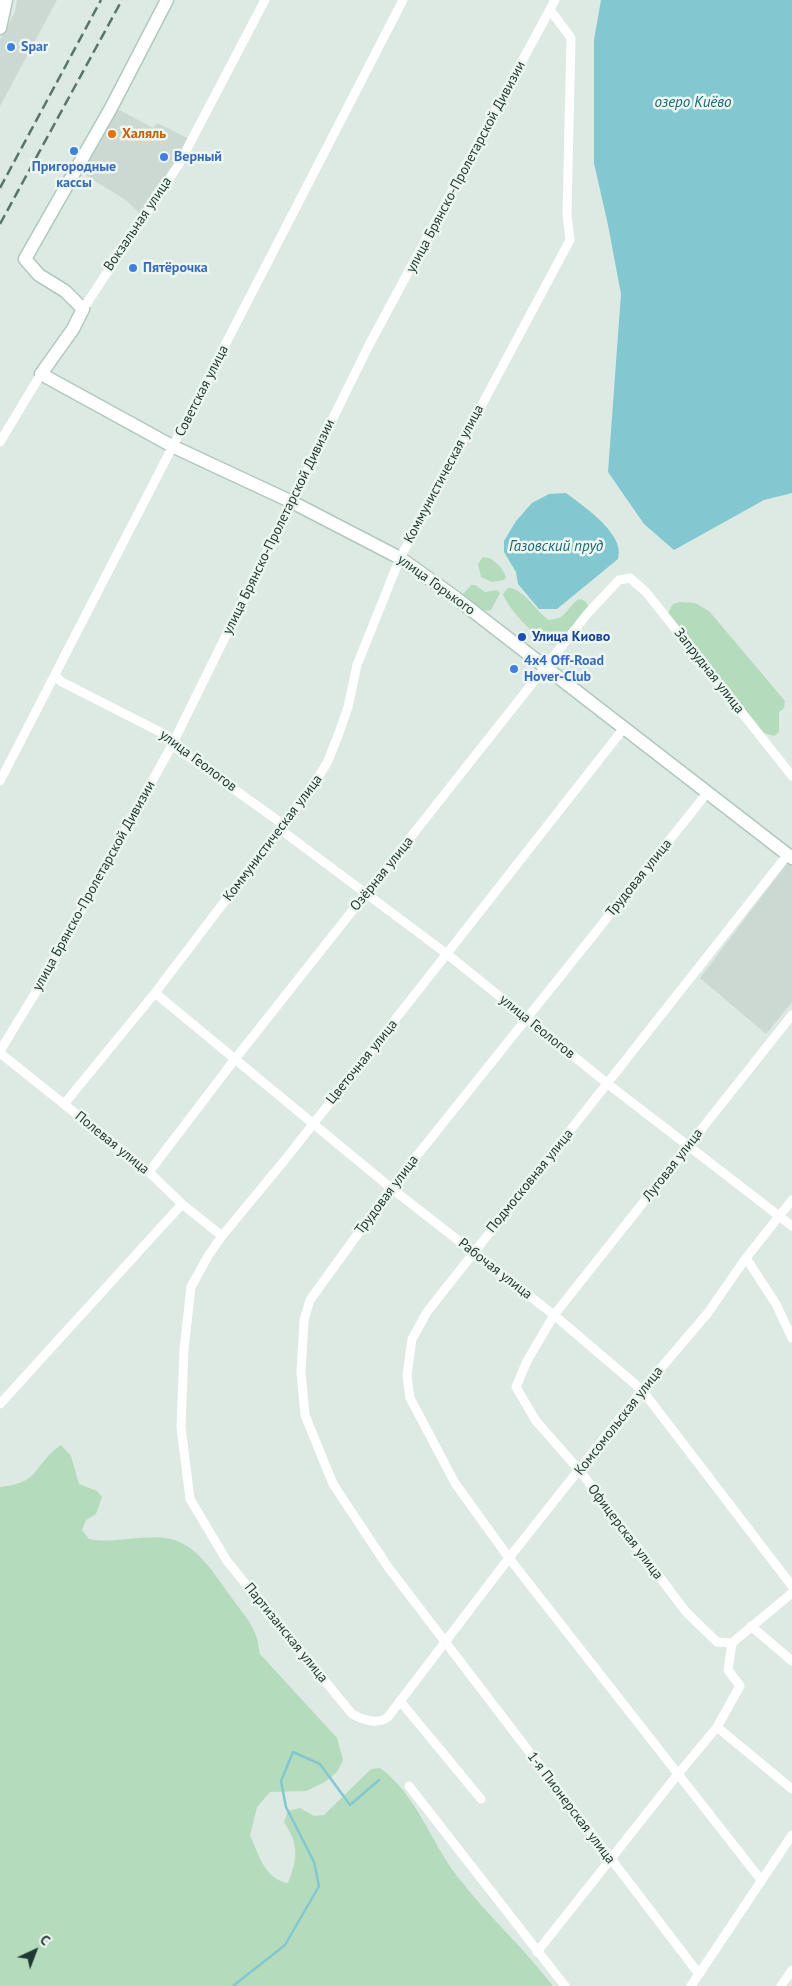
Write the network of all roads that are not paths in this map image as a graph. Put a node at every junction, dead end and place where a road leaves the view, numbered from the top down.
1 (167, 0) edge
2 (265, 0) edge
3 (403, 0) edge
4 (555, 0) edge
5 (4, 5) edge
6 (551, 10) junction
7 (0, 28) edge
8 (83, 309) junction
9 (41, 374) junction
10 (0, 442) edge
11 (174, 447) junction
12 (292, 502) junction
13 (400, 558) junction
14 (619, 580) joint
15 (546, 668) junction
16 (55, 676) junction
17 (624, 728) junction
18 (172, 745) junction
19 (792, 776) edge
20 (0, 781) edge
21 (707, 793) junction
22 (282, 828) junction
23 (790, 856) edge
24 (366, 893) junction
25 (448, 954) junction
26 (155, 992) junction
27 (792, 1015) edge
28 (527, 1019) junction
29 (0, 1052) edge
30 (235, 1059) junction
31 (608, 1084) junction
32 (64, 1104) junction
33 (313, 1122) junction
34 (688, 1147) junction
35 (149, 1172) junction
36 (391, 1188) junction
37 (792, 1200) edge
38 (182, 1204) junction
39 (779, 1216) junction
40 (792, 1226) edge
41 (222, 1236) junction
42 (474, 1252) junction
43 (746, 1258) junction
44 (554, 1315) junction
45 (792, 1338) edge
46 (642, 1390) junction
47 (0, 1404) edge
48 (181, 1427) joint
49 (580, 1471) junction
50 (509, 1558) junction
51 (792, 1586) edge
52 (792, 1593) edge
53 (751, 1626) junction
54 (445, 1640) junction
55 (732, 1643) junction
56 (792, 1661) edge
57 (400, 1701) junction
58 (717, 1727) junction
59 (678, 1774) junction
60 (409, 1786) dead end
61 (792, 1789) edge
62 (481, 1799) dead end
63 (792, 1835) edge
64 (610, 1861) junction
65 (761, 1880) junction
66 (537, 1952) junction
67 (792, 1970) edge
68 (699, 1974) junction
69 (566, 1986) edge
70 (691, 1986) edge
71 (781, 1986) edge

1 - 8 street
2 - 8 street, Вокзальная улица
3 - 11 street, Советская улица
4 - 6 street, улица Брянско-Пролетарской Дивизии
5 - 7 street
6 - 12 street, улица Брянско-Пролетарской Дивизии
6 - 13 street, Коммунистическая улица
8 - 9 street, Вокзальная улица
9 - 10 street, Вокзальная улица
9 - 11 street, улица Горького
11 - 12 street, улица Горького
11 - 16 street, Советская улица
12 - 13 street, улица Горького
12 - 18 street, улица Брянско-Пролетарской Дивизии
13 - 15 street, улица Горького
13 - 22 street, Коммунистическая улица
14 - 15 street, Озёрная улица
14 - 19 street, Запрудная улица
15 - 17 street, улица Горького
15 - 24 street, Озёрная улица
16 - 18 street, улица Геологов
16 - 20 street, Советская улица
17 - 21 street, улица Горького
17 - 25 street, Цветочная улица
18 - 22 street, улица Геологов
18 - 29 street, улица Брянско-Пролетарской Дивизии
21 - 23 street, улица Горького
21 - 28 street, Трудовая улица
22 - 24 street, улица Геологов
22 - 26 street, Коммунистическая улица
23 - 31 street, Подмосковная улица
24 - 25 street, улица Геологов
24 - 30 street, Озёрная улица
25 - 28 street, улица Геологов
25 - 33 street, Цветочная улица
26 - 30 street, Рабочая улица
26 - 32 street, Коммунистическая улица
27 - 34 street, Луговая улица
28 - 31 street, улица Геологов
28 - 36 street, Трудовая улица
29 - 32 street, Полевая улица
30 - 33 street, Рабочая улица
30 - 35 street, Озёрная улица
31 - 34 street, улица Геологов
31 - 42 street, Подмосковная улица
32 - 35 street, Полевая улица
33 - 36 street, Рабочая улица
33 - 41 street, Цветочная улица
34 - 39 street, улица Геологов
34 - 44 street, Луговая улица
35 - 38 street, Полевая улица
36 - 42 street, Рабочая улица
36 - 54 street, Трудовая улица
37 - 39 street, Комсомольская улица
38 - 41 street, Полевая улица
38 - 47 street
39 - 40 street, улица Геологов
39 - 43 street, Комсомольская улица
41 - 48 street, Цветочная улица
42 - 44 street, Рабочая улица
42 - 50 street, Подмосковная улица
43 - 45 street
43 - 46 street, Комсомольская улица
44 - 46 street, Рабочая улица
44 - 49 street, Офицерская улица
46 - 49 street, Комсомольская улица
46 - 51 street, Рабочая улица
48 - 57 street, Партизанская улица
49 - 50 street, Комсомольская улица
49 - 55 street, Офицерская улица
50 - 54 street, Комсомольская улица
50 - 59 street
52 - 53 street
53 - 55 street
53 - 56 street
54 - 57 street, Партизанская улица
54 - 64 street, 1-я Пионерская улица
55 - 58 street
57 - 62 street
58 - 59 street
58 - 61 street
59 - 64 street
59 - 65 street
60 - 66 street
63 - 65 street
64 - 66 street
64 - 68 street, 1-я Пионерская улица
65 - 68 street
66 - 69 street
67 - 71 street
68 - 70 street

